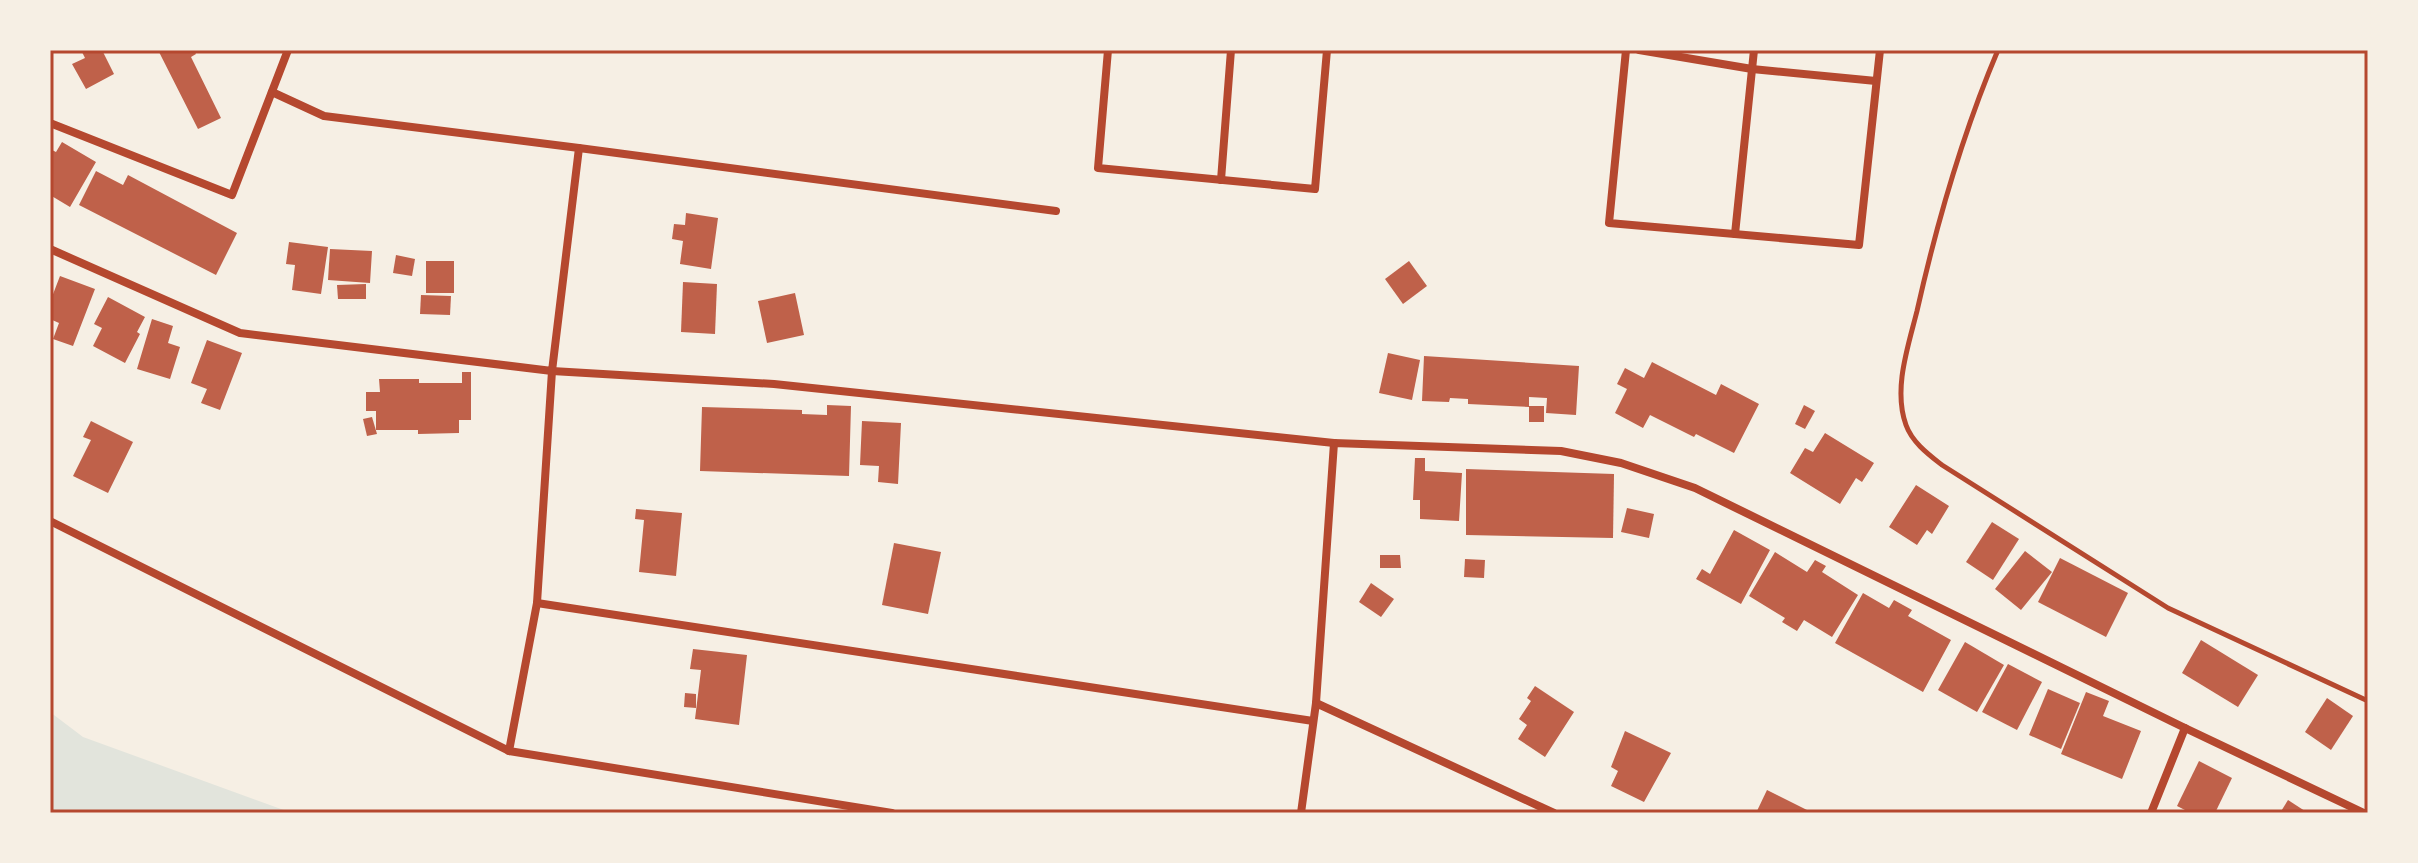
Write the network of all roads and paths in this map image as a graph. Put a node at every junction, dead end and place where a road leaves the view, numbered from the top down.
1 (288, 50) edge
2 (1108, 50) edge
3 (1231, 50) edge
4 (1327, 50) edge
5 (1626, 50) edge
6 (1639, 50) edge
7 (1754, 50) edge
8 (1880, 50) edge
9 (1998, 50) edge
10 (1752, 69) junction
11 (1876, 81) junction
12 (272, 92) junction
13 (50, 123) edge
14 (579, 148) junction
15 (1221, 180) junction
16 (1056, 211) dead end
17 (1735, 234) junction
18 (50, 249) edge
19 (552, 371) junction
20 (1334, 443) junction
21 (50, 521) edge
22 (537, 603) junction
23 (2368, 701) edge
24 (1316, 703) junction
25 (1313, 721) junction
26 (2185, 728) junction
27 (509, 751) junction
28 (892, 813) edge
29 (1301, 813) edge
30 (1554, 813) edge
31 (2151, 813) edge
32 (2364, 813) edge

1 - 12 street
2 - 15 street
3 - 15 street
4 - 15 street
5 - 17 street
6 - 10 street
7 - 10 street
8 - 11 street
9 - 23 lane
10 - 11 street
10 - 17 street
11 - 17 street
12 - 13 street
12 - 14 street
14 - 16 street
14 - 19 street
18 - 19 street
19 - 20 street
19 - 22 street
20 - 24 street
20 - 26 street
21 - 27 street
22 - 25 street
22 - 27 street
24 - 25 street
24 - 30 street
25 - 29 street
26 - 31 street
26 - 32 street
27 - 28 street

